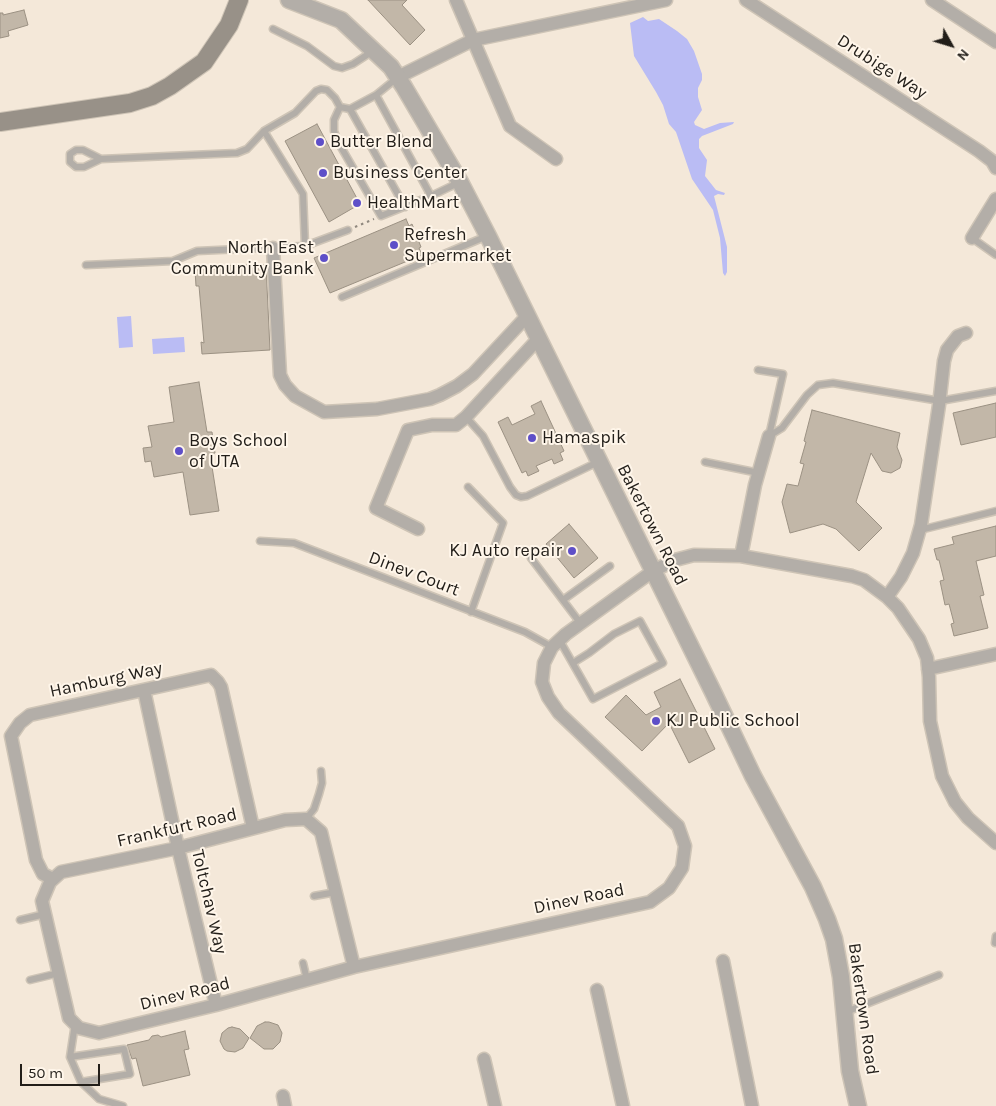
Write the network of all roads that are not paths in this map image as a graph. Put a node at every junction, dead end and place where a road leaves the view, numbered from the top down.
1 (238, 0) edge
2 (289, 0) edge
3 (456, 0) edge
4 (666, 0) edge
5 (746, 0) edge
6 (932, 0) edge
7 (273, 29) dead end
8 (473, 40) junction
9 (996, 42) edge
10 (374, 50) junction
11 (398, 77) junction
12 (376, 95) junction
13 (340, 107) junction
14 (350, 109) junction
15 (0, 122) edge
16 (264, 131) junction
17 (101, 159) dead end
18 (556, 159) dead end
19 (996, 168) edge
20 (460, 182) junction
21 (431, 196) junction
22 (996, 198) edge
23 (405, 207) junction
24 (348, 230) road end
25 (488, 236) junction
26 (972, 238) joint
27 (305, 246) junction
28 (273, 248) junction
29 (996, 255) edge
30 (86, 265) dead end
31 (342, 296) dead end
32 (527, 316) junction
33 (966, 333) dead end
34 (538, 340) junction
35 (758, 370) dead end
36 (996, 391) edge
37 (940, 401) junction
38 (466, 417) junction
39 (769, 436) junction
40 (598, 462) junction
41 (705, 462) dead end
42 (759, 473) junction
43 (468, 487) dead end
44 (996, 511) edge
45 (418, 528) dead end
46 (920, 530) junction
47 (260, 541) dead end
48 (741, 556) junction
49 (531, 558) dead end
50 (610, 566) dead end
51 (653, 571) junction
52 (887, 597) junction
53 (563, 600) junction
54 (471, 612) junction
55 (582, 624) junction
56 (556, 644) junction
57 (996, 654) edge
58 (573, 663) junction
59 (928, 669) junction
60 (144, 690) junction
61 (321, 771) dead end
62 (306, 819) junction
63 (253, 828) junction
64 (996, 843) edge
65 (178, 848) junction
66 (53, 879) junction
67 (336, 892) junction
68 (314, 896) dead end
69 (45, 914) junction
70 (20, 920) dead end
71 (724, 961) dead end
72 (303, 962) dead end
73 (354, 967) junction
74 (59, 973) junction
75 (938, 975) dead end
76 (30, 980) dead end
77 (308, 980) junction
78 (597, 990) dead end
79 (216, 1005) junction
80 (845, 1013) junction
81 (76, 1024) junction
82 (70, 1057) junction
83 (484, 1059) dead end
84 (81, 1082) junction
85 (123, 1106) edge
86 (495, 1106) edge
87 (623, 1106) edge
88 (752, 1106) edge
89 (858, 1106) edge

1 - 15 main road
2 - 10 street, Bakertown Road
3 - 8 street
4 - 8 street
5 - 19 street, Drubige Way
6 - 9 street
7 - 10 lane
8 - 11 street
8 - 18 street
10 - 11 street, Bakertown Road
11 - 12 lane
11 - 20 street, Bakertown Road
12 - 14 lane
12 - 21 lane
13 - 14 lane
13 - 16 lane
13 - 23 lane
14 - 23 lane
16 - 17 lane
16 - 27 lane
20 - 21 lane
20 - 25 street, Bakertown Road
21 - 23 lane
22 - 26 street
24 - 27 lane
25 - 31 lane
25 - 32 street, Bakertown Road
26 - 29 lane
27 - 28 lane
28 - 30 lane
28 - 32 street
32 - 34 street, Bakertown Road
33 - 37 street
34 - 38 street
34 - 40 street, Bakertown Road
35 - 39 lane
36 - 37 lane
37 - 39 lane
37 - 46 street
38 - 40 lane
38 - 45 street
39 - 42 street
40 - 51 street, Bakertown Road
41 - 42 lane
42 - 48 street
43 - 54 lane
44 - 46 lane
46 - 52 street
47 - 54 lane, Dinev Court
48 - 51 street
48 - 52 street
49 - 53 lane
50 - 53 lane
51 - 55 street
51 - 80 street, Bakertown Road
52 - 59 street
53 - 55 lane
54 - 56 lane, Dinev Court
55 - 56 street
56 - 58 lane
56 - 73 street, Dinev Road
57 - 59 street
58 - 58 lane
59 - 64 street
60 - 63 street, Hamburg Way
60 - 65 street, Toltchav Way
60 - 66 street, Hamburg Way
61 - 62 lane
62 - 63 street, Frankfurt Road
62 - 67 street
63 - 65 street, Frankfurt Road
65 - 66 street, Frankfurt Road
65 - 79 street, Toltchav Way
66 - 69 street
67 - 68 lane
67 - 73 street
69 - 70 lane
69 - 74 street
71 - 88 street
72 - 77 lane
73 - 77 street, Dinev Road
74 - 76 lane
74 - 81 street
75 - 80 lane
77 - 79 street, Dinev Road
78 - 87 street
79 - 81 street, Dinev Road
80 - 89 street, Bakertown Road
81 - 82 lane
82 - 84 lane
82 - 84 lane
83 - 86 street
84 - 85 lane

